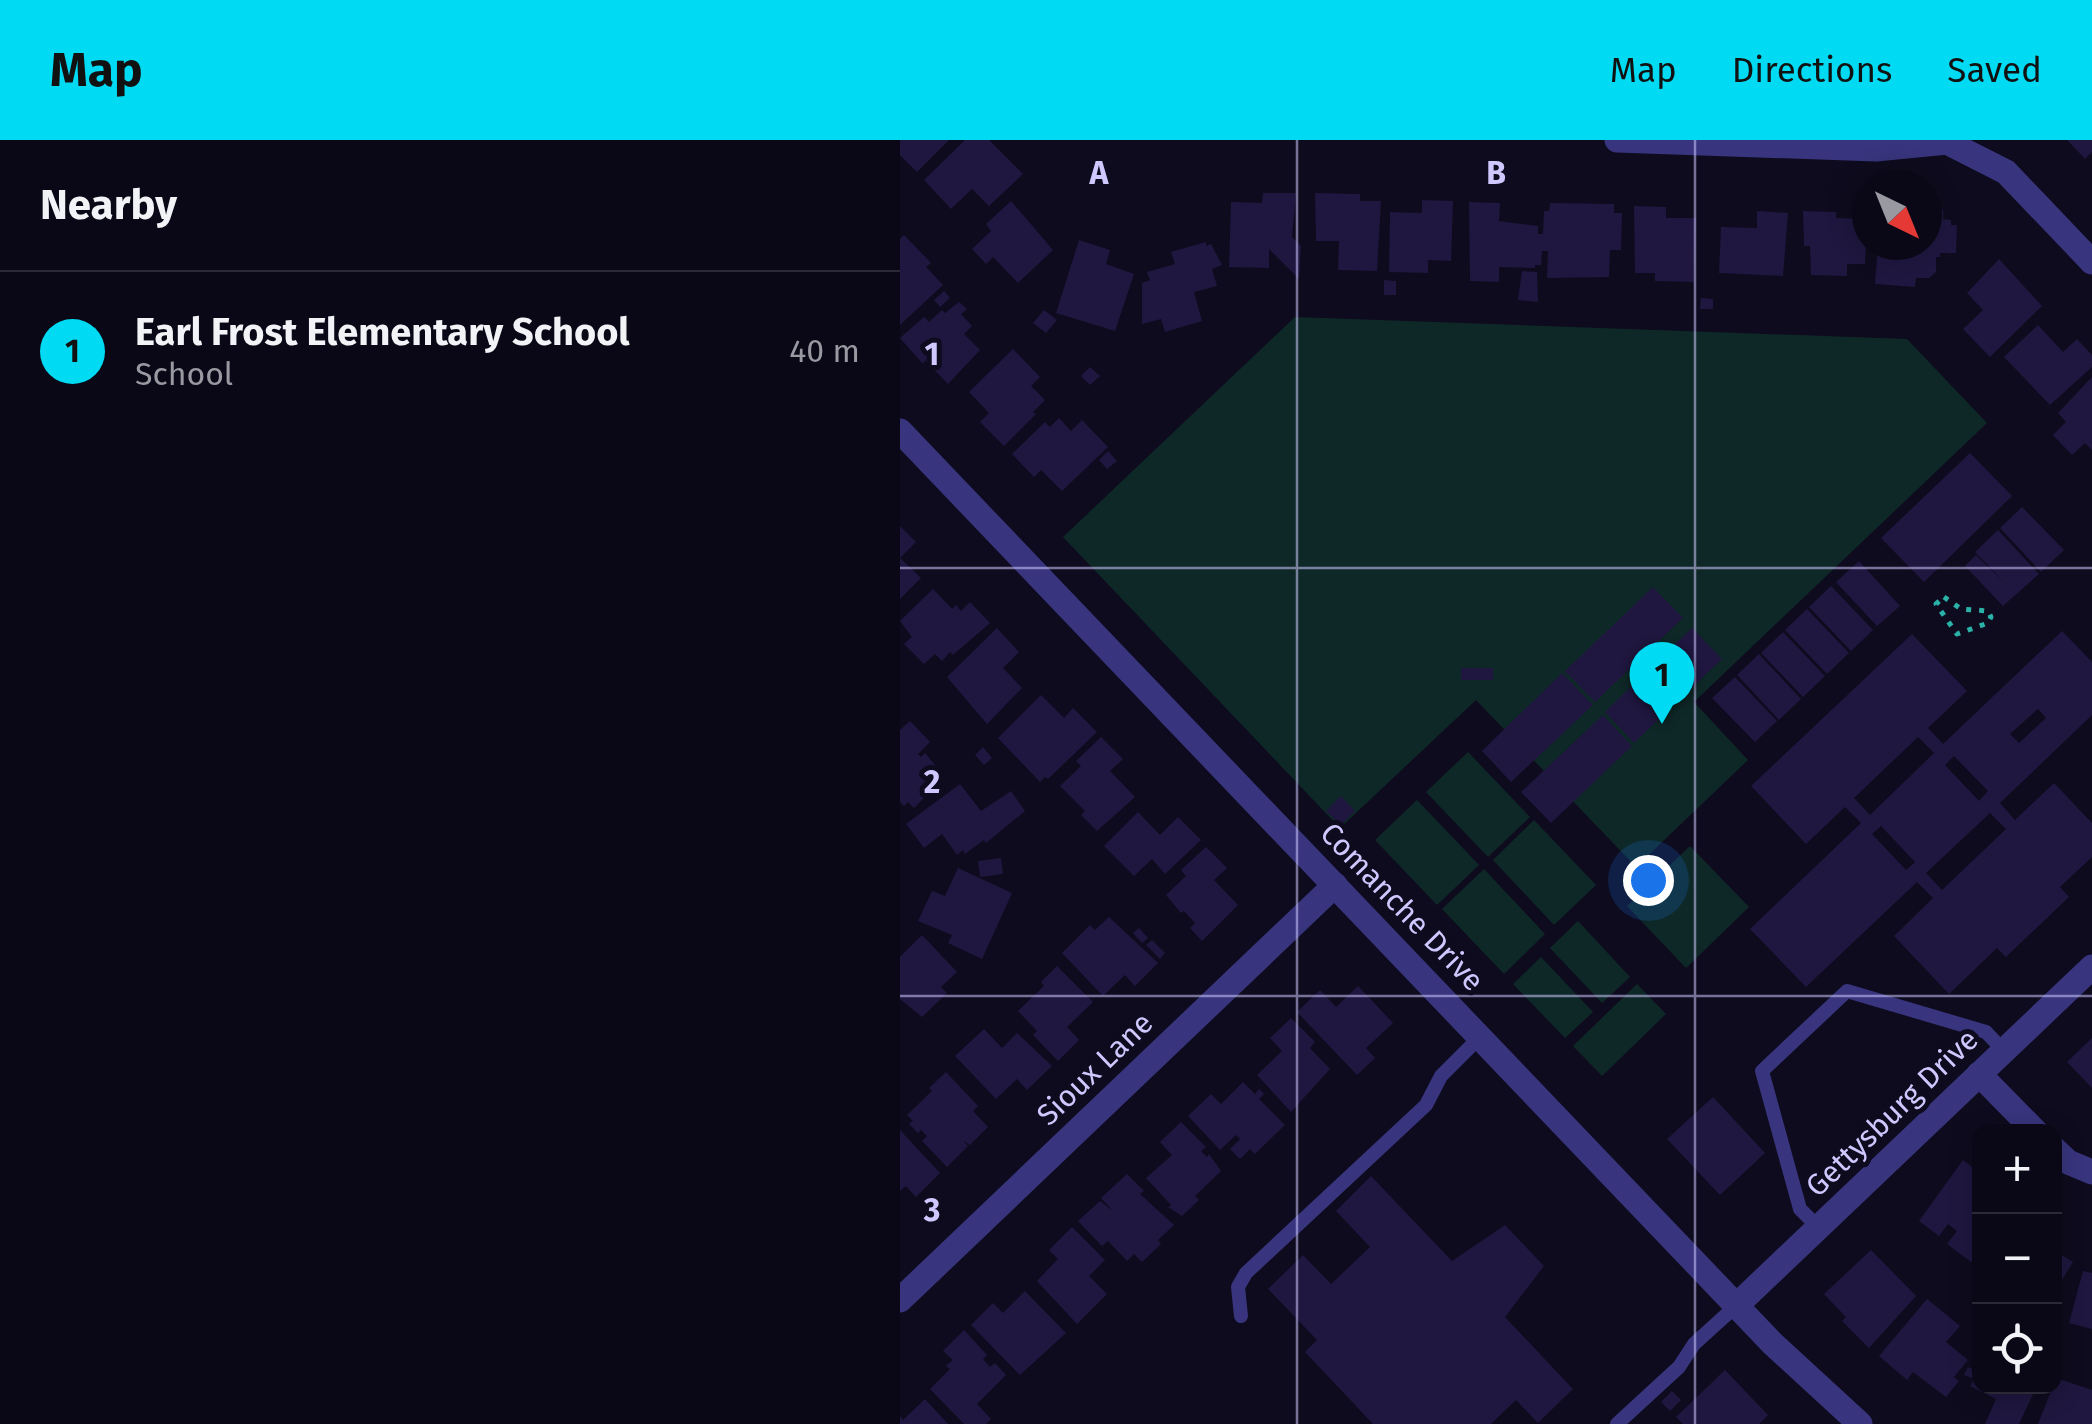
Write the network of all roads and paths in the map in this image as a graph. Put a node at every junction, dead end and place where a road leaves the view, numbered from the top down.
1 (1616, 140) edge
2 (1767, 143) edge
3 (2092, 262) edge
4 (900, 432) edge
5 (1982, 609) joint
6 (1335, 885) junction
7 (2092, 967) edge
8 (1481, 1036) junction
9 (2004, 1051) junction
10 (1979, 1074) junction
11 (2028, 1124) edge
12 (2062, 1156) edge
13 (2092, 1172) edge
14 (1819, 1228) junction
15 (900, 1300) edge
16 (1737, 1305) junction
17 (1241, 1316) dead end
18 (1855, 1423) edge
19 (1617, 1424) edge

1 - 2 street
2 - 3 street
4 - 6 street, Comanche Drive
5 - 5 path
6 - 8 street, Comanche Drive
6 - 15 street, Sioux Lane
7 - 9 street, Gettysburg Drive
8 - 16 street, Comanche Drive
8 - 17 lane
9 - 10 street, Gettysburg Drive
9 - 14 lane
10 - 11 street
10 - 14 street, Gettysburg Drive
12 - 13 street
14 - 16 street, Gettysburg Drive
16 - 18 street, Comanche Drive
16 - 19 lane

